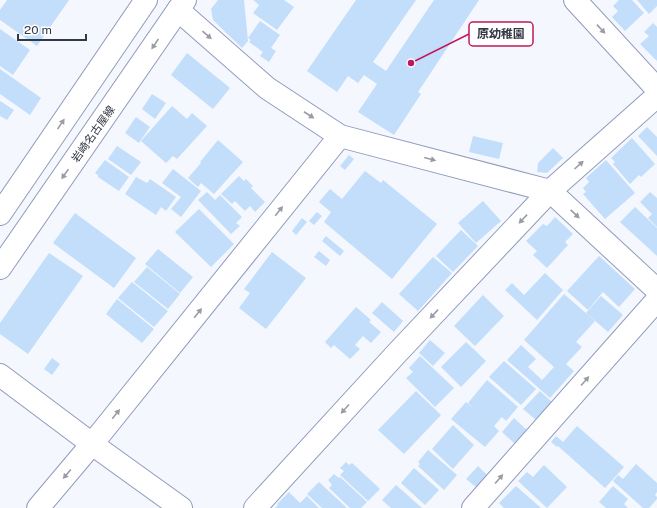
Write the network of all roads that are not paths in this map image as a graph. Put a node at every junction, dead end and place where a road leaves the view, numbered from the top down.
1 (146, 0) edge
2 (575, 0) edge
3 (181, 5) edge
4 (657, 89) edge
5 (657, 96) edge
6 (340, 136) junction
7 (550, 191) junction
8 (0, 214) edge
9 (0, 268) edge
10 (657, 290) edge
11 (657, 300) edge
12 (0, 375) edge
13 (92, 444) junction
14 (38, 508) edge
15 (181, 508) edge
16 (255, 508) edge
17 (473, 508) edge

8 -> 1 street
2 -> 4 street
3 -> 6 street
3 -> 9 street, 岩崎名古屋線
7 -> 5 street
6 -> 7 street
13 -> 6 street
7 -> 10 street
7 -> 16 street
17 -> 11 street
12 - 13 street
13 -> 14 street
13 - 15 street

